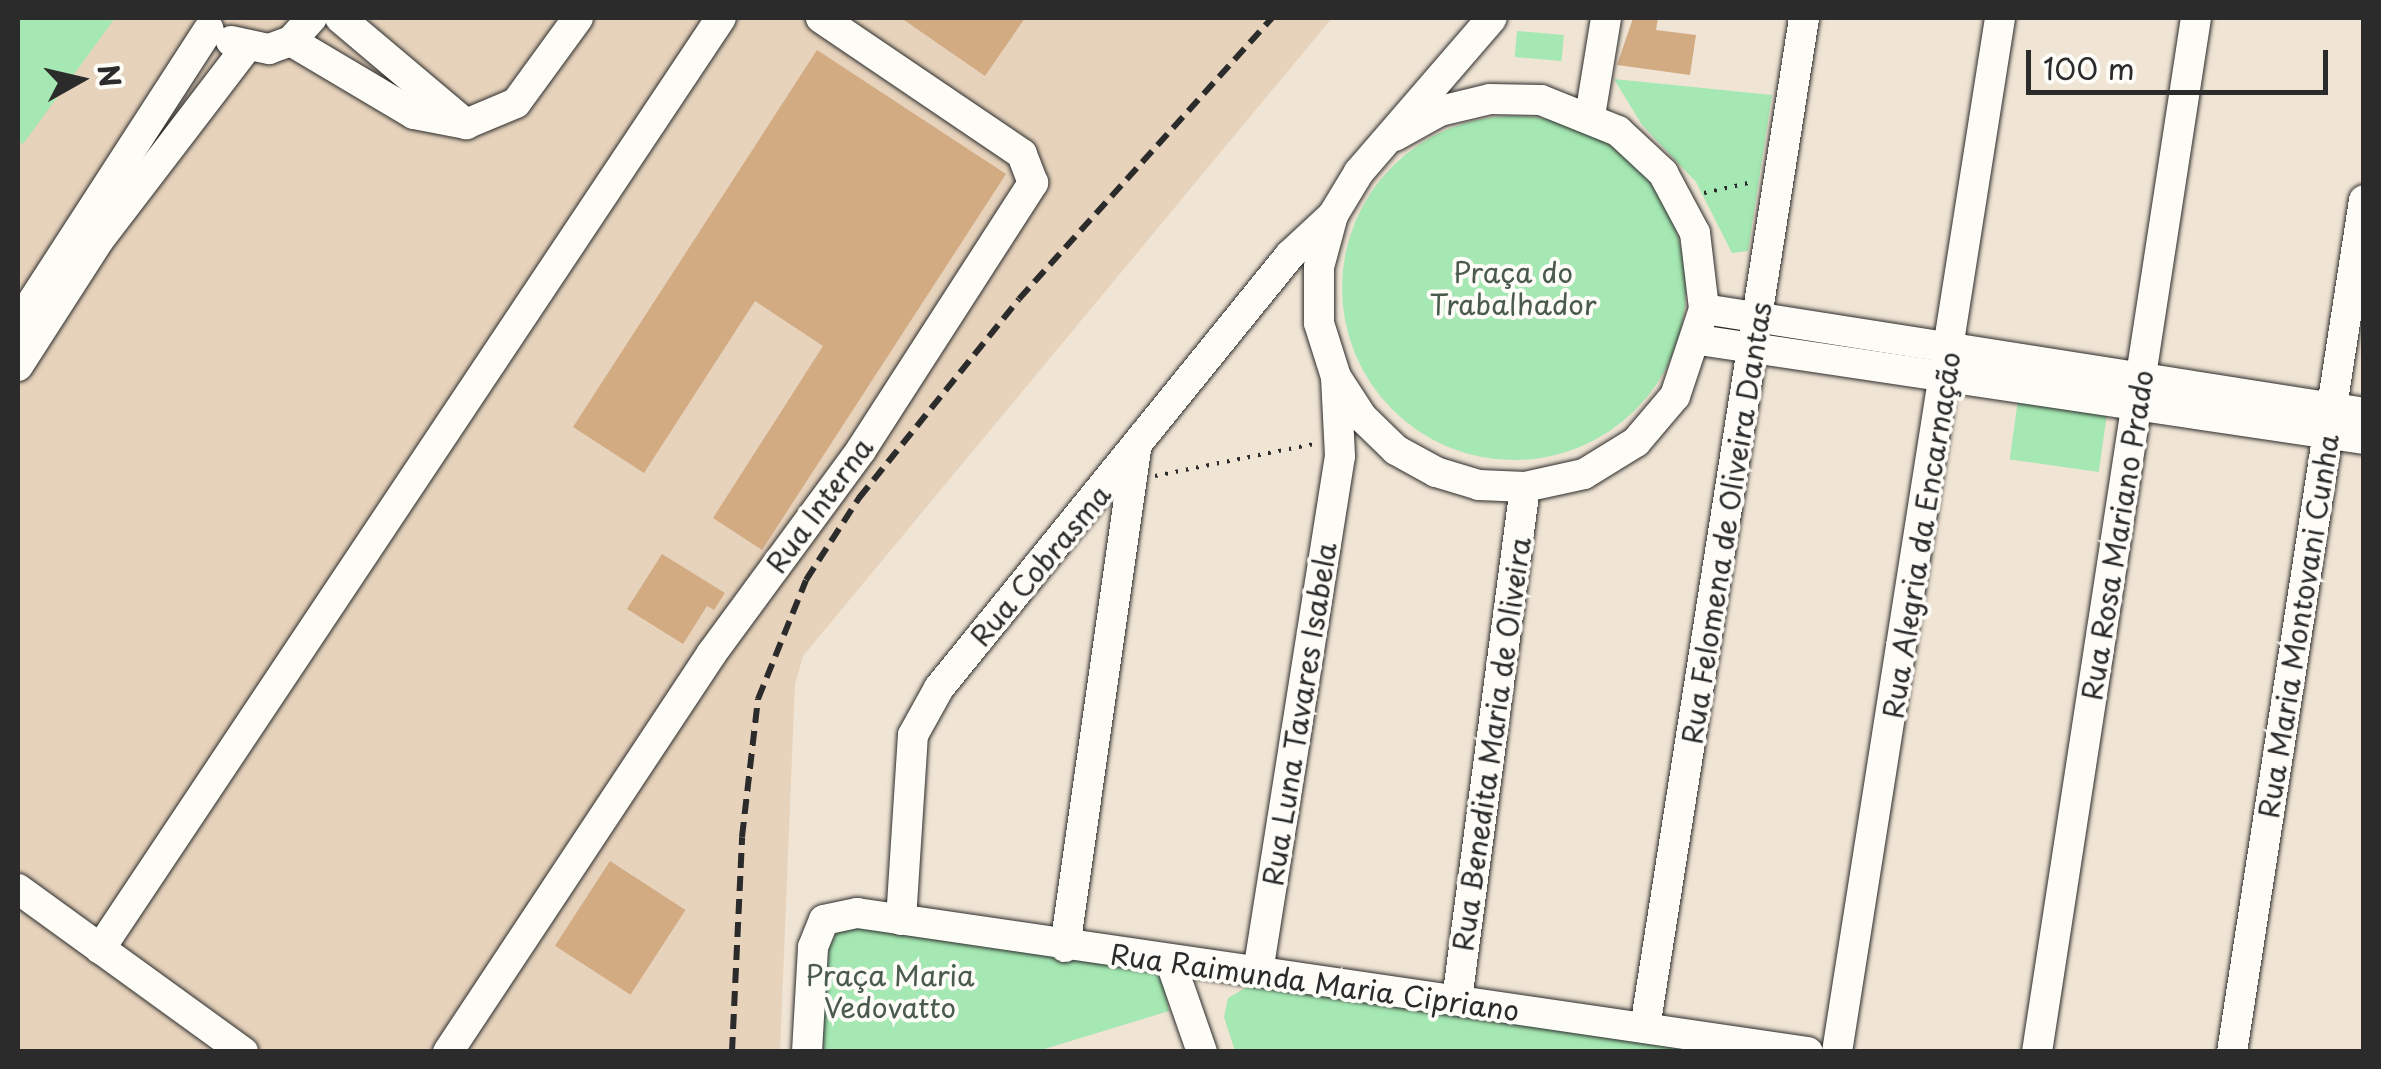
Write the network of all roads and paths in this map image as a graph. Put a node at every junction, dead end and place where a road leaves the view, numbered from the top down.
1 (312, 18) edge
2 (340, 18) edge
3 (578, 18) edge
4 (721, 18) edge
5 (821, 18) edge
6 (1492, 18) edge
7 (1606, 18) edge
8 (1804, 18) edge
9 (2000, 18) edge
10 (2196, 18) edge
11 (206, 23) edge
12 (290, 40) junction
13 (245, 49) junction
14 (1590, 116) junction
15 (466, 124) junction
16 (1395, 136) junction
17 (1778, 179) junction
18 (1680, 198) junction
19 (2364, 200) edge
20 (1333, 215) junction
21 (1290, 254) junction
22 (1319, 267) junction
23 (1704, 309) junction
24 (1759, 318) junction
25 (18, 324) edge
26 (1698, 340) junction
27 (1755, 348) junction
28 (1949, 362) junction
29 (18, 366) edge
30 (1336, 378) junction
31 (2139, 390) junction
32 (2364, 413) edge
33 (2330, 422) junction
34 (2364, 439) edge
35 (1339, 448) junction
36 (1136, 450) junction
37 (1396, 450) junction
38 (1131, 480) junction
39 (1524, 487) junction
40 (18, 889) edge
41 (901, 920) junction
42 (1066, 947) junction
43 (100, 950) junction
44 (1171, 963) junction
45 (1258, 972) junction
46 (1457, 1000) junction
47 (1645, 1028) junction
48 (243, 1052) edge
49 (448, 1052) edge
50 (807, 1052) edge
51 (1202, 1052) edge
52 (1808, 1052) edge
53 (1837, 1052) edge
54 (2038, 1052) edge
55 (2232, 1052) edge

1 - 12 street
2 - 15 street
3 - 15 street
4 - 43 street
5 - 49 street, Rua Interna
6 - 16 street
7 - 14 street
8 - 17 street, Rua Felomena de Oliveira Dantas
9 - 28 street, Rua Alegria da Encarnação
10 - 31 street, Rua Rosa Mariano Prado
11 - 13 street
11 - 25 street
12 - 13 street
12 - 15 street
13 - 29 street
14 - 16 street
14 - 18 street
16 - 20 street
17 - 18 path
17 - 24 street, Rua Felomena de Oliveira Dantas
18 - 23 street
19 - 33 street, Rua Maria Montovani Cunha
20 - 21 street, Rua Cobrasma
20 - 22 street
21 - 22 street
21 - 36 street, Rua Cobrasma
22 - 30 street
23 - 24 street
23 - 26 street
24 - 27 street, Rua Felomena de Oliveira Dantas
24 - 28 street
26 - 27 street
26 - 39 street
27 - 28 street
27 - 47 street, Rua Felomena de Oliveira Dantas
28 - 31 street
28 - 53 street, Rua Alegria da Encarnação
30 - 35 street, Rua Luna Tavares Isabela
30 - 37 street
31 - 33 street
31 - 54 street, Rua Rosa Mariano Prado
32 - 33 street
33 - 34 street
33 - 55 street, Rua Maria Montovani Cunha
35 - 37 street
35 - 38 path
35 - 45 street, Rua Luna Tavares Isabela
36 - 38 street
36 - 41 street, Rua Cobrasma
37 - 39 street
38 - 42 street
39 - 46 street, Rua Benedita Maria de Oliveira
40 - 43 street
41 - 42 street, Rua Raimunda Maria Cipriano
41 - 50 street, Rua Raimunda Maria Cipriano
42 - 44 street, Rua Raimunda Maria Cipriano
43 - 48 street
44 - 45 street, Rua Raimunda Maria Cipriano
44 - 51 street
45 - 46 street, Rua Raimunda Maria Cipriano
46 - 47 street, Rua Raimunda Maria Cipriano
47 - 52 street, Rua Raimunda Maria Cipriano

